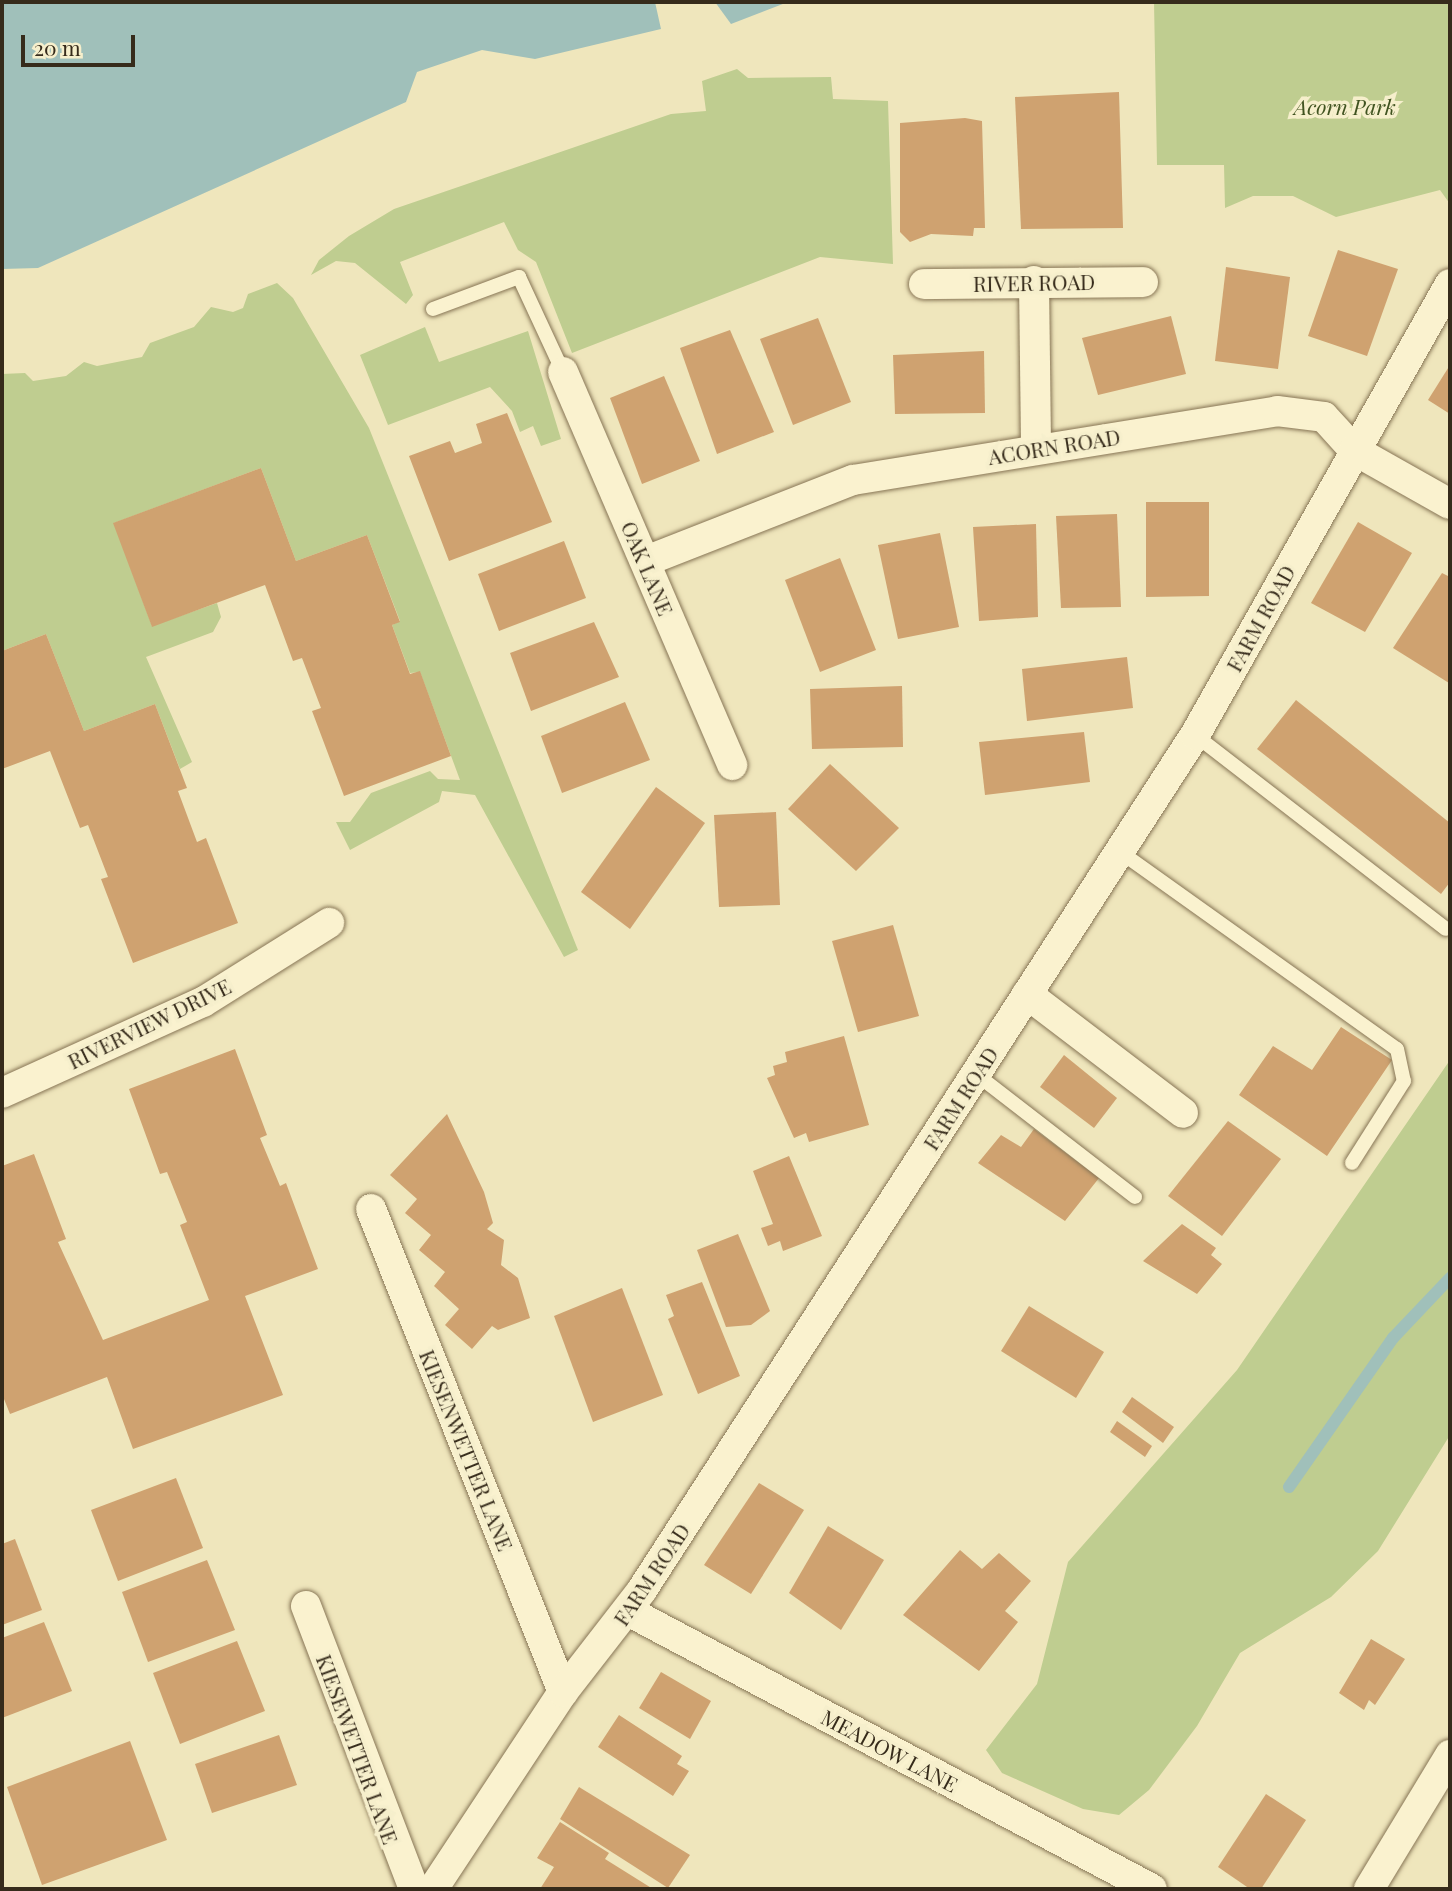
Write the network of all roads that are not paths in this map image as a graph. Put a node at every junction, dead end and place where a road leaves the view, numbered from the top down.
1 (1034, 281) junction
2 (1143, 282) dead end
3 (924, 284) dead end
4 (1450, 284) edge
5 (433, 309) dead end
6 (563, 372) joint
7 (1036, 447) junction
8 (1354, 450) junction
9 (1450, 503) edge
10 (646, 561) junction
11 (1195, 735) junction
12 (732, 765) dead end
13 (1119, 851) junction
14 (329, 923) dead end
15 (1446, 929) dead end
16 (1027, 994) junction
17 (976, 1074) junction
18 (2, 1093) edge
19 (1183, 1113) dead end
20 (1352, 1163) dead end
21 (1135, 1197) dead end
22 (371, 1209) dead end
23 (306, 1606) dead end
24 (628, 1611) junction
25 (564, 1692) junction
26 (1450, 1755) edge
27 (414, 1889) edge
28 (433, 1889) edge
29 (1152, 1889) edge
30 (1369, 1889) edge

1 - 2 street, RIVER ROAD
1 - 3 street, RIVER ROAD
1 - 7 street
4 - 8 street, FARM ROAD
5 - 6 lane
6 - 10 street, OAK LANE
7 - 8 street, ACORN ROAD
7 - 10 street, ACORN ROAD
8 - 9 street, ACORN ROAD
8 - 11 street, FARM ROAD
10 - 12 street, OAK LANE
11 - 13 street, FARM ROAD
11 - 15 lane
13 - 16 street, FARM ROAD
13 - 20 lane
14 - 18 street, RIVERVIEW DRIVE
16 - 17 street, FARM ROAD
16 - 19 street
17 - 21 lane
17 - 24 street, FARM ROAD
22 - 25 street, KIESENWETTER LANE
23 - 27 street, KIESEWETTER LANE
24 - 25 street, FARM ROAD
24 - 29 street, MEADOW LANE
25 - 28 street, FARM ROAD
26 - 30 street

